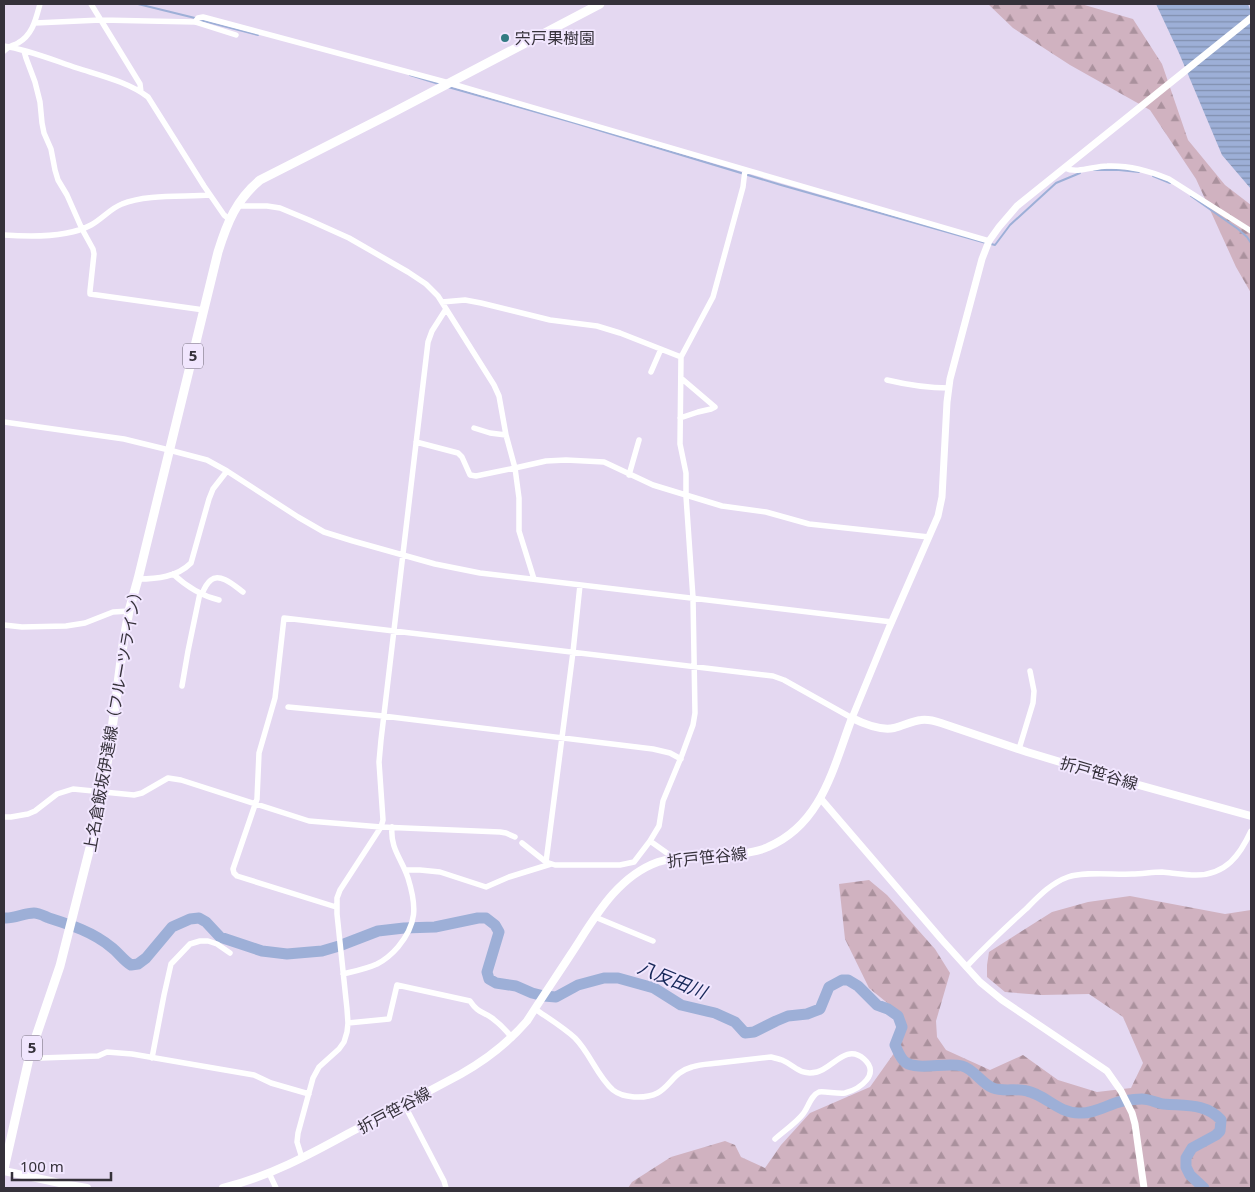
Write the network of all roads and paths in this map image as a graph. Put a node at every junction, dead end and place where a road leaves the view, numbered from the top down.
1 (40, 4) edge
2 (91, 4) edge
3 (600, 4) edge
4 (1251, 18) edge
5 (101, 20) junction
6 (195, 22) junction
7 (35, 23) junction
8 (236, 35) dead end
9 (5, 48) edge
10 (24, 51) junction
11 (449, 84) junction
12 (141, 92) junction
13 (1065, 168) junction
14 (745, 170) junction
15 (210, 195) junction
16 (236, 206) junction
17 (229, 219) junction
18 (82, 229) junction
19 (1251, 231) edge
20 (4, 235) edge
21 (989, 241) junction
22 (442, 302) junction
23 (446, 309) junction
24 (204, 310) junction
25 (661, 348) junction
26 (682, 357) junction
27 (651, 372) dead end
28 (681, 378) junction
29 (887, 380) dead end
30 (949, 388) junction
31 (680, 418) junction
32 (4, 422) edge
33 (474, 428) dead end
34 (506, 435) junction
35 (639, 440) dead end
36 (416, 442) junction
37 (169, 450) junction
38 (515, 468) junction
39 (227, 471) junction
40 (630, 475) junction
41 (686, 496) junction
42 (928, 537) junction
43 (402, 555) junction
44 (173, 574) junction
45 (138, 579) junction
46 (534, 579) junction
47 (580, 585) junction
48 (243, 592) dead end
49 (201, 593) junction
50 (694, 598) junction
51 (219, 600) dead end
52 (129, 611) junction
53 (892, 622) junction
54 (4, 625) edge
55 (394, 631) junction
56 (574, 652) junction
57 (694, 668) junction
58 (1030, 672) dead end
59 (182, 686) dead end
60 (288, 706) dead end
61 (384, 716) junction
62 (852, 718) junction
63 (562, 738) junction
64 (1019, 749) junction
65 (681, 759) junction
66 (103, 792) junction
67 (820, 799) junction
68 (256, 804) junction
69 (1251, 816) edge
70 (4, 817) edge
71 (381, 827) junction
72 (392, 828) junction
73 (1251, 831) edge
74 (515, 837) dead end
75 (650, 841) junction
76 (522, 843) dead end
77 (674, 858) junction
78 (634, 862) junction
79 (549, 863) junction
80 (405, 870) junction
81 (636, 874) junction
82 (336, 907) junction
83 (595, 917) junction
84 (653, 941) dead end
85 (230, 953) dead end
86 (966, 967) junction
87 (343, 974) junction
88 (535, 1009) junction
89 (348, 1023) junction
90 (512, 1038) junction
91 (30, 1054) junction
92 (152, 1058) junction
93 (309, 1094) junction
94 (404, 1104) junction
95 (775, 1140) dead end
96 (302, 1158) junction
97 (4, 1170) edge
98 (270, 1173) junction
99 (87, 1188) edge
100 (223, 1188) edge
101 (276, 1188) edge
102 (446, 1188) edge
103 (1144, 1188) edge

1 - 7 street
2 - 5 street
3 - 11 main road, 上名倉飯坂伊達線（フルーツライン） / 5
4 - 13 street
5 - 6 street
5 - 7 street
5 - 12 street
6 - 8 street
6 - 11 street
7 - 9 street
9 - 10 street
10 - 12 street
10 - 18 street
11 - 14 street
11 - 16 main road, 上名倉飯坂伊達線（フルーツライン） / 5
12 - 15 street
13 - 19 street
13 - 21 street
14 - 21 street
14 - 26 street
15 - 17 street
15 - 18 street
16 - 17 main road, 上名倉飯坂伊達線（フルーツライン） / 5
16 - 22 street
17 - 24 main road, 上名倉飯坂伊達線（フルーツライン） / 5
18 - 20 street
18 - 24 street
21 - 30 street
22 - 23 street
22 - 25 street
23 - 34 street
23 - 36 street
24 - 37 main road, 上名倉飯坂伊達線（フルーツライン） / 5
25 - 26 street
25 - 27 street
26 - 28 street
28 - 31 street
28 - 31 street
29 - 30 street
30 - 42 street
31 - 41 street
32 - 37 street
33 - 34 street
34 - 38 street
35 - 40 street
36 - 38 street
36 - 43 street
37 - 39 street
37 - 45 main road, 上名倉飯坂伊達線（フルーツライン） / 5
38 - 40 street
38 - 46 street
39 - 43 street
39 - 44 street
40 - 41 street
41 - 42 street
41 - 50 street
42 - 53 street
43 - 46 street
43 - 55 street
44 - 45 street
44 - 49 street
45 - 52 main road, 上名倉飯坂伊達線（フルーツライン） / 5
46 - 47 street
47 - 50 street
47 - 56 street
48 - 49 street
49 - 51 street
49 - 59 street
50 - 53 street
50 - 57 street
52 - 54 street
52 - 66 main road, 上名倉飯坂伊達線（フルーツライン） / 5
53 - 62 street
55 - 56 street
55 - 61 street
55 - 68 street
56 - 57 street
56 - 63 street
57 - 62 street
57 - 65 street
58 - 64 street
60 - 61 street
61 - 63 street
61 - 71 street
62 - 64 main road, 折戸笹谷線
62 - 67 main road, 折戸笹谷線
63 - 65 street
63 - 79 street
64 - 69 main road, 折戸笹谷線
65 - 75 street
66 - 68 street
66 - 70 street
66 - 91 main road, 上名倉飯坂伊達線（フルーツライン） / 5
67 - 77 main road, 折戸笹谷線
67 - 86 street
68 - 71 street
68 - 82 street
71 - 72 street
71 - 82 street
72 - 74 street
72 - 80 street
73 - 86 street
75 - 77 street
75 - 78 street
76 - 79 street
77 - 81 main road, 折戸笹谷線
78 - 79 street
78 - 81 street
79 - 80 street
80 - 87 street
81 - 83 main road, 折戸笹谷線
82 - 87 street
83 - 84 street
83 - 88 main road, 折戸笹谷線
85 - 92 street
86 - 103 street
87 - 89 street
88 - 90 main road, 折戸笹谷線
88 - 95 street
89 - 90 street
89 - 93 street
90 - 94 main road, 折戸笹谷線
91 - 92 street
91 - 97 main road, 上名倉飯坂伊達線（フルーツライン） / 5
92 - 93 street
93 - 96 street
94 - 96 main road, 折戸笹谷線
94 - 102 street
96 - 98 main road, 折戸笹谷線
97 - 99 main road
98 - 100 main road, 折戸笹谷線
98 - 101 street

